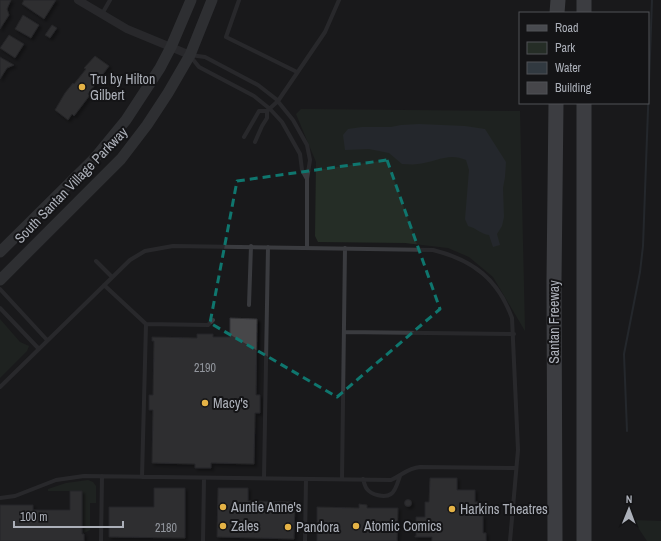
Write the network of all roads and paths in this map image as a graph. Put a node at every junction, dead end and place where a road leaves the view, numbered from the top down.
1 (78, 0) edge
2 (110, 0) edge
3 (190, 0) edge
4 (212, 0) edge
5 (239, 0) edge
6 (339, 0) edge
7 (558, 0) edge
8 (584, 0) edge
9 (557, 12) edge
10 (584, 12) edge
11 (101, 15) junction
12 (171, 47) junction
13 (190, 55) junction
14 (297, 72) junction
15 (278, 101) junction
16 (556, 104) edge
17 (584, 104) edge
18 (269, 110) junction
19 (253, 121) junction
20 (262, 126) junction
21 (244, 137) dead end
22 (254, 142) dead end
23 (307, 179) junction
24 (250, 246) junction
25 (268, 247) junction
26 (307, 247) junction
27 (345, 248) junction
28 (0, 252) edge
29 (96, 261) dead end
30 (112, 277) junction
31 (0, 280) edge
32 (554, 281) junction
33 (104, 285) junction
34 (0, 289) edge
35 (249, 305) dead end
36 (0, 308) edge
37 (212, 320) dead end
38 (146, 324) junction
39 (344, 332) junction
40 (514, 334) junction
41 (47, 340) junction
42 (39, 348) junction
43 (0, 387) edge
44 (584, 427) junction
45 (516, 468) junction
46 (102, 476) junction
47 (400, 476) junction
48 (142, 477) junction
49 (204, 478) junction
50 (264, 478) junction
51 (306, 479) junction
52 (342, 479) junction
53 (364, 480) junction
54 (0, 498) edge
55 (101, 541) edge
56 (203, 541) edge
57 (305, 541) edge
58 (510, 541) edge
59 (546, 541) edge
60 (555, 541) edge
61 (584, 541) edge
62 (593, 541) edge

1 - 11 street
2 - 11 lane
3 - 12 main road, South Santan Village Parkway
4 - 13 main road, South Santan Village Parkway
5 - 14 lane
6 - 14 lane
7 - 9 highway
8 - 10 highway
11 - 12 street
12 - 13 street
12 - 28 main road, South Santan Village Parkway
13 - 15 lane
13 - 18 lane
13 - 31 main road, South Santan Village Parkway
14 - 15 lane
15 - 18 lane
15 - 23 lane
16 - 32 highway, Santan Freeway
17 - 44 highway
18 - 19 lane
18 - 20 lane
18 - 23 lane
19 - 20 lane
19 - 21 lane
20 - 22 lane
23 - 26 lane
24 - 25 lane
24 - 30 lane
24 - 35 lane
25 - 26 lane
25 - 50 lane
26 - 27 lane
27 - 39 lane
27 - 40 lane
29 - 30 lane
30 - 33 lane
32 - 59 highway
32 - 60 highway, Santan Freeway
33 - 38 lane
33 - 41 lane
34 - 41 lane
36 - 42 lane
37 - 38 lane
38 - 48 lane
39 - 40 lane
39 - 52 lane
40 - 45 lane
41 - 42 lane
42 - 43 lane
44 - 61 highway
44 - 62 highway
45 - 47 lane
45 - 58 lane
46 - 48 lane
46 - 54 lane
46 - 55 lane
47 - 53 lane
47 - 53 lane
48 - 49 lane
49 - 50 lane
49 - 56 lane
50 - 51 lane
51 - 52 lane
51 - 57 lane
52 - 53 lane

